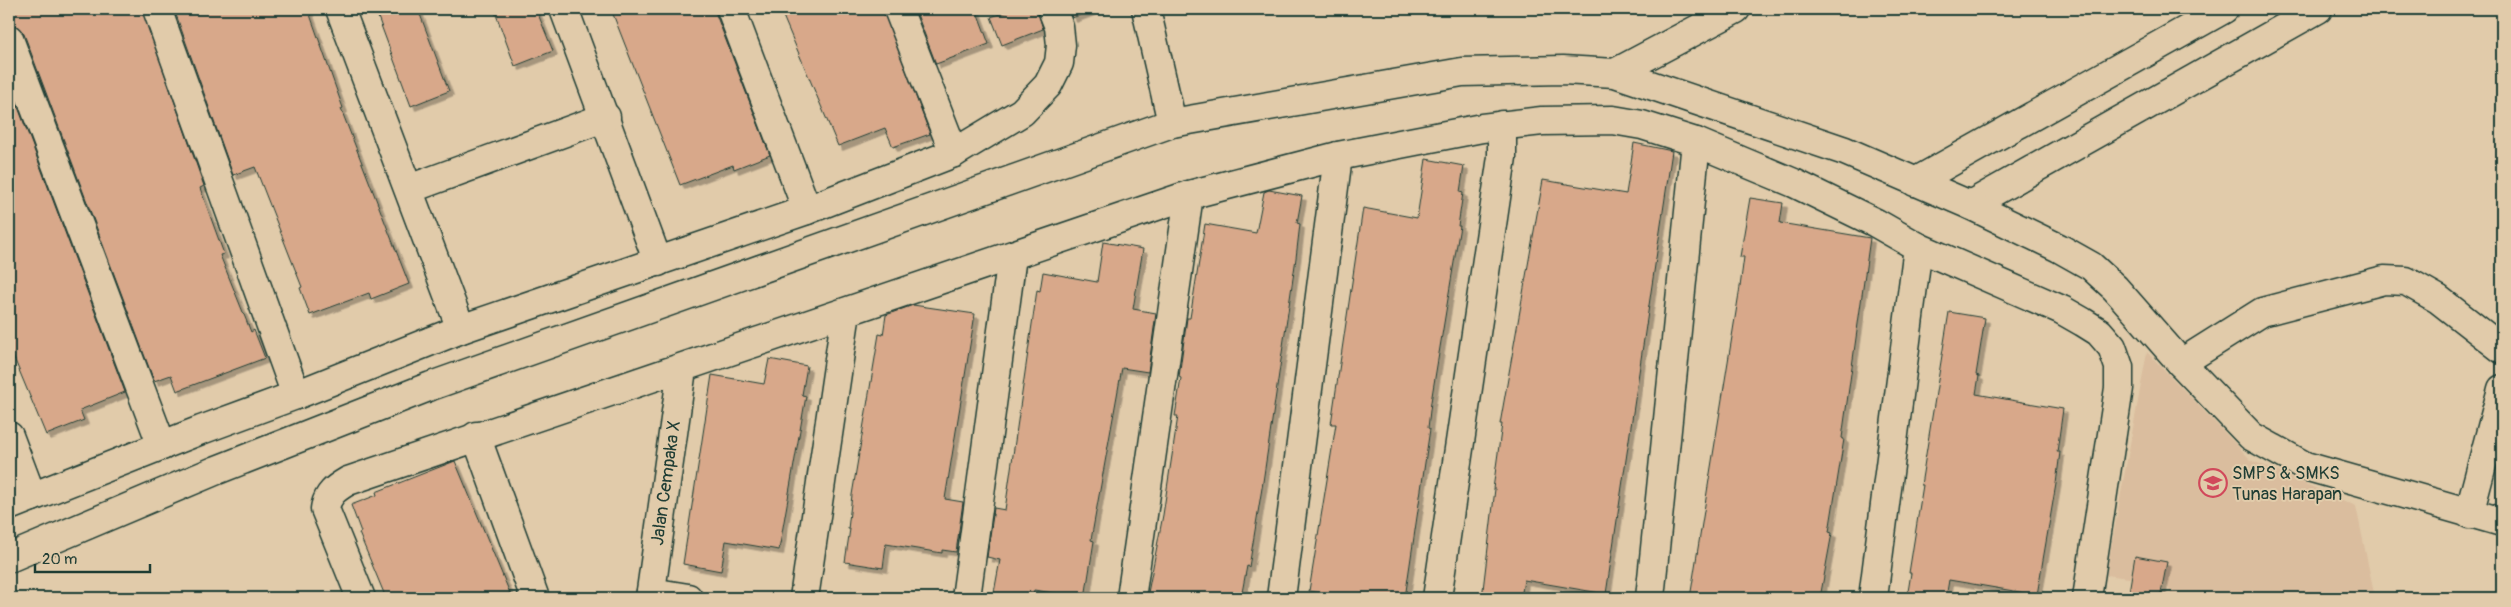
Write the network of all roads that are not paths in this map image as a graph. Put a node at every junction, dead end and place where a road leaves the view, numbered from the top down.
1 (157, 9) edge
2 (340, 9) edge
3 (564, 9) edge
4 (731, 9) edge
5 (898, 9) edge
6 (1052, 9) edge
7 (1146, 9) edge
8 (1736, 9) edge
9 (2224, 9) edge
10 (2318, 9) edge
11 (9, 39) edge
12 (1615, 73) junction
13 (606, 117) junction
14 (1172, 123) junction
15 (1502, 125) junction
16 (1696, 142) junction
17 (954, 153) junction
18 (1338, 156) junction
19 (1915, 182) junction
20 (409, 189) junction
21 (1190, 195) junction
22 (1970, 205) junction
23 (807, 210) junction
24 (1918, 247) junction
25 (1012, 256) junction
26 (658, 262) junction
27 (578, 290) junction
28 (536, 303) junction
29 (846, 312) junction
30 (461, 329) junction
31 (592, 329) junction
32 (551, 344) junction
33 (2502, 349) edge
34 (2180, 363) junction
35 (682, 369) junction
36 (2502, 389) edge
37 (296, 395) junction
38 (9, 436) edge
39 (476, 436) junction
40 (162, 446) junction
41 (20, 502) edge
42 (2469, 514) junction
43 (2502, 522) edge
44 (9, 558) edge
45 (650, 595) edge
46 (361, 598) edge
47 (535, 598) edge
48 (688, 598) edge
49 (804, 598) edge
50 (966, 598) edge
51 (1131, 598) edge
52 (1281, 598) edge
53 (1437, 598) edge
54 (1650, 598) edge
55 (1873, 598) edge
56 (2087, 598) edge

1 - 37 street
2 - 20 street
3 - 13 street
4 - 23 street
5 - 17 street
6 - 17 street
7 - 14 street
8 - 12 street
9 - 19 street
10 - 22 street
11 - 40 street
12 - 14 street
12 - 19 street
13 - 20 street
13 - 26 street
14 - 31 street
15 - 16 street
15 - 18 street
15 - 53 street
16 - 24 street
16 - 54 street
17 - 23 street
18 - 21 street
18 - 52 street
19 - 22 street
20 - 30 street
21 - 25 street
21 - 51 street
22 - 34 street
23 - 26 street
24 - 55 street
24 - 56 street
25 - 29 street
25 - 50 street
26 - 27 street
27 - 28 street
27 - 31 street
28 - 30 street
28 - 32 street
29 - 35 street
29 - 49 street
30 - 37 street
31 - 32 street
32 - 44 street
33 - 34 street
34 - 42 street
35 - 39 street
35 - 45 street, Jalan Cempaka X
36 - 42 street
37 - 40 street
38 - 41 street
39 - 46 street
39 - 47 street
40 - 41 street
42 - 43 street
45 - 48 street

